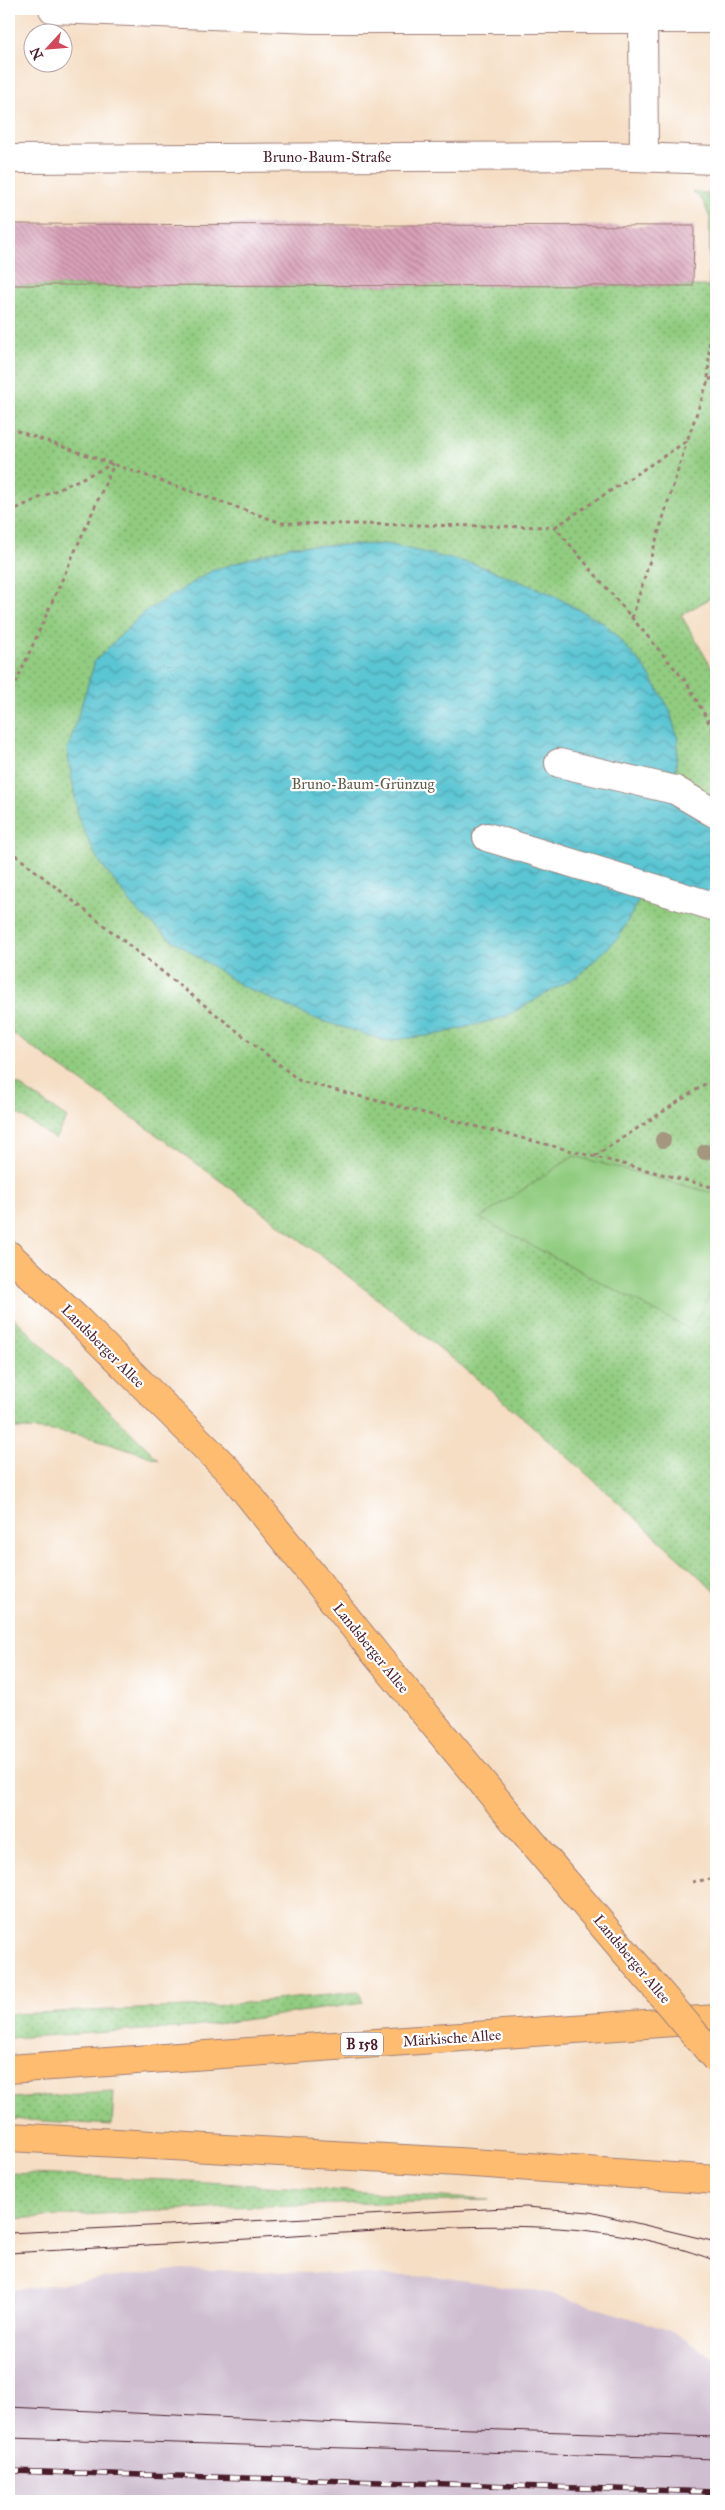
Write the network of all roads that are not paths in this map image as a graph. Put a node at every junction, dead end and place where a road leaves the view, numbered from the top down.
1 (53, 9) edge
2 (643, 19) junction
3 (716, 19) edge
4 (644, 156) junction
5 (9, 159) edge
6 (716, 160) edge
7 (559, 763) dead end
8 (716, 814) edge
9 (487, 837) dead end
10 (716, 907) edge
11 (9, 1255) edge
12 (716, 2019) edge
13 (716, 2058) edge
14 (9, 2069) edge
15 (9, 2137) edge
16 (716, 2180) edge

1 - 2 street
2 - 3 street
2 - 4 street
4 - 5 street, Bruno-Baum-Straße
4 - 6 street, Bruno-Baum-Straße
7 - 8 street
9 - 10 street
11 - 13 main road, Landsberger Allee, bridge
12 - 14 main road, Märkische Allee / B 158
15 - 16 main road

